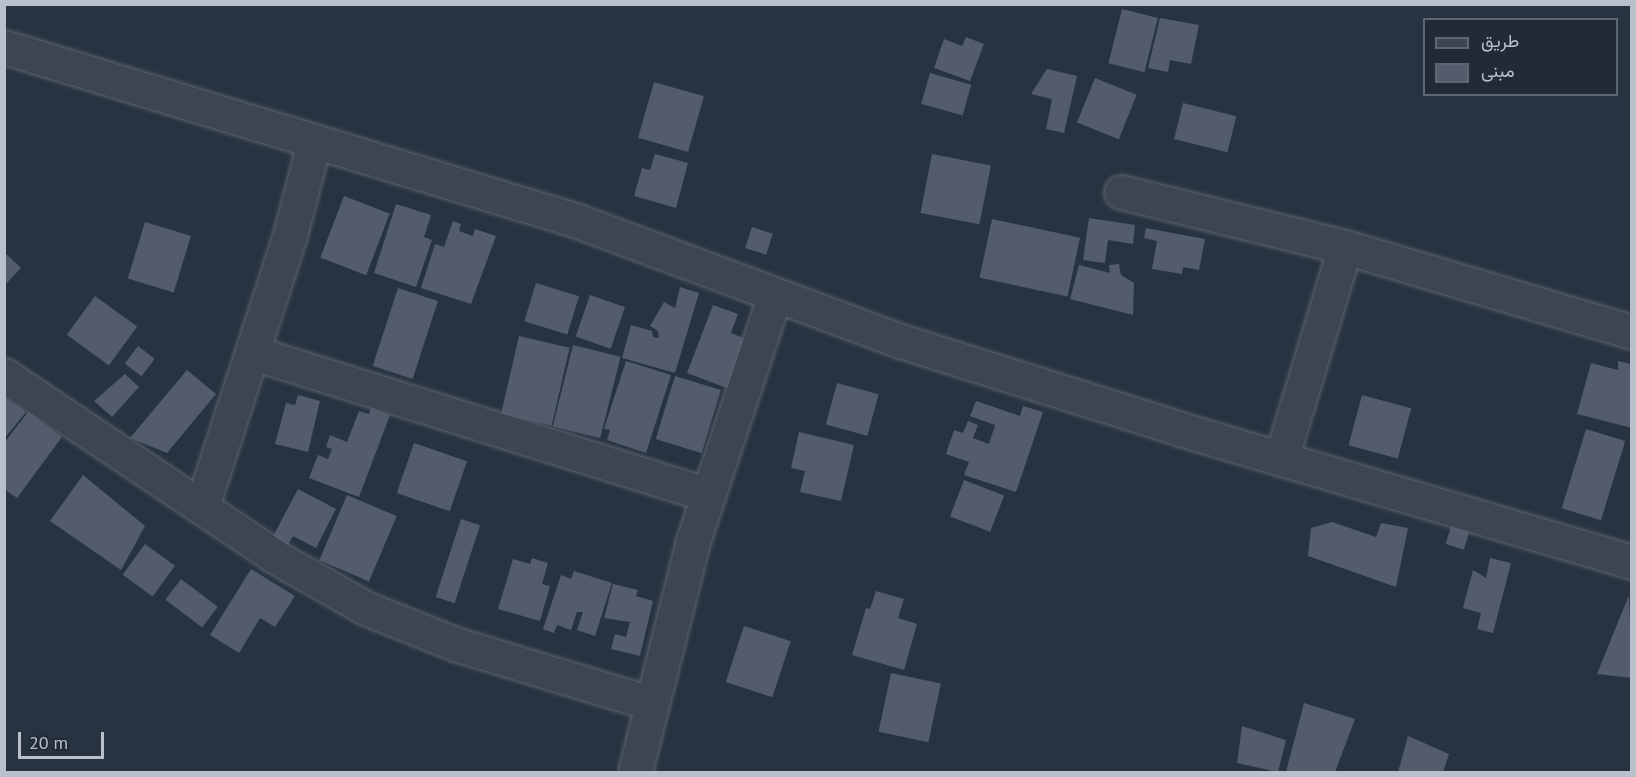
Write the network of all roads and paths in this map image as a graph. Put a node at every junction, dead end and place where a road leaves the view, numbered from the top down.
1 (4, 47) edge
2 (314, 143) junction
3 (1121, 192) dead end
4 (1345, 247) junction
5 (775, 294) junction
6 (1632, 332) edge
7 (253, 353) junction
8 (4, 375) edge
9 (1281, 459) junction
10 (708, 495) junction
11 (202, 506) junction
12 (1632, 562) edge
13 (650, 703) junction
14 (635, 772) edge

1 - 2 street
2 - 5 street
2 - 7 street
3 - 4 street
4 - 6 street
4 - 9 street
5 - 9 street
5 - 10 street
7 - 10 street
7 - 11 street
8 - 11 street
9 - 12 street
10 - 13 street
11 - 13 street
13 - 14 street

